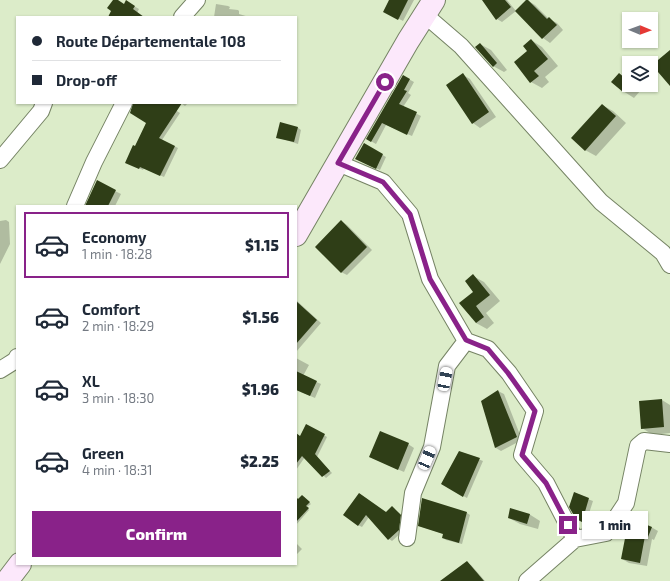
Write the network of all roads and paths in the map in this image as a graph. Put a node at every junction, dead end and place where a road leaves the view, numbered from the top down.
1 (197, 0) edge
2 (429, 7) edge
3 (183, 16) edge
4 (44, 104) edge
5 (123, 104) edge
6 (0, 160) edge
7 (338, 163) junction
8 (75, 205) edge
9 (297, 233) edge
10 (670, 265) edge
11 (466, 340) junction
12 (16, 360) edge
13 (0, 370) edge
14 (670, 444) edge
15 (408, 538) dead end
16 (575, 539) junction
17 (19, 565) edge
18 (7, 581) edge
19 (526, 581) edge

1 - 3 street
2 - 7 main road
2 - 10 street
4 - 6 street
5 - 8 street
7 - 9 main road
7 - 11 street
11 - 15 street
11 - 16 street
12 - 13 street
14 - 16 street
16 - 19 street
17 - 18 main road

